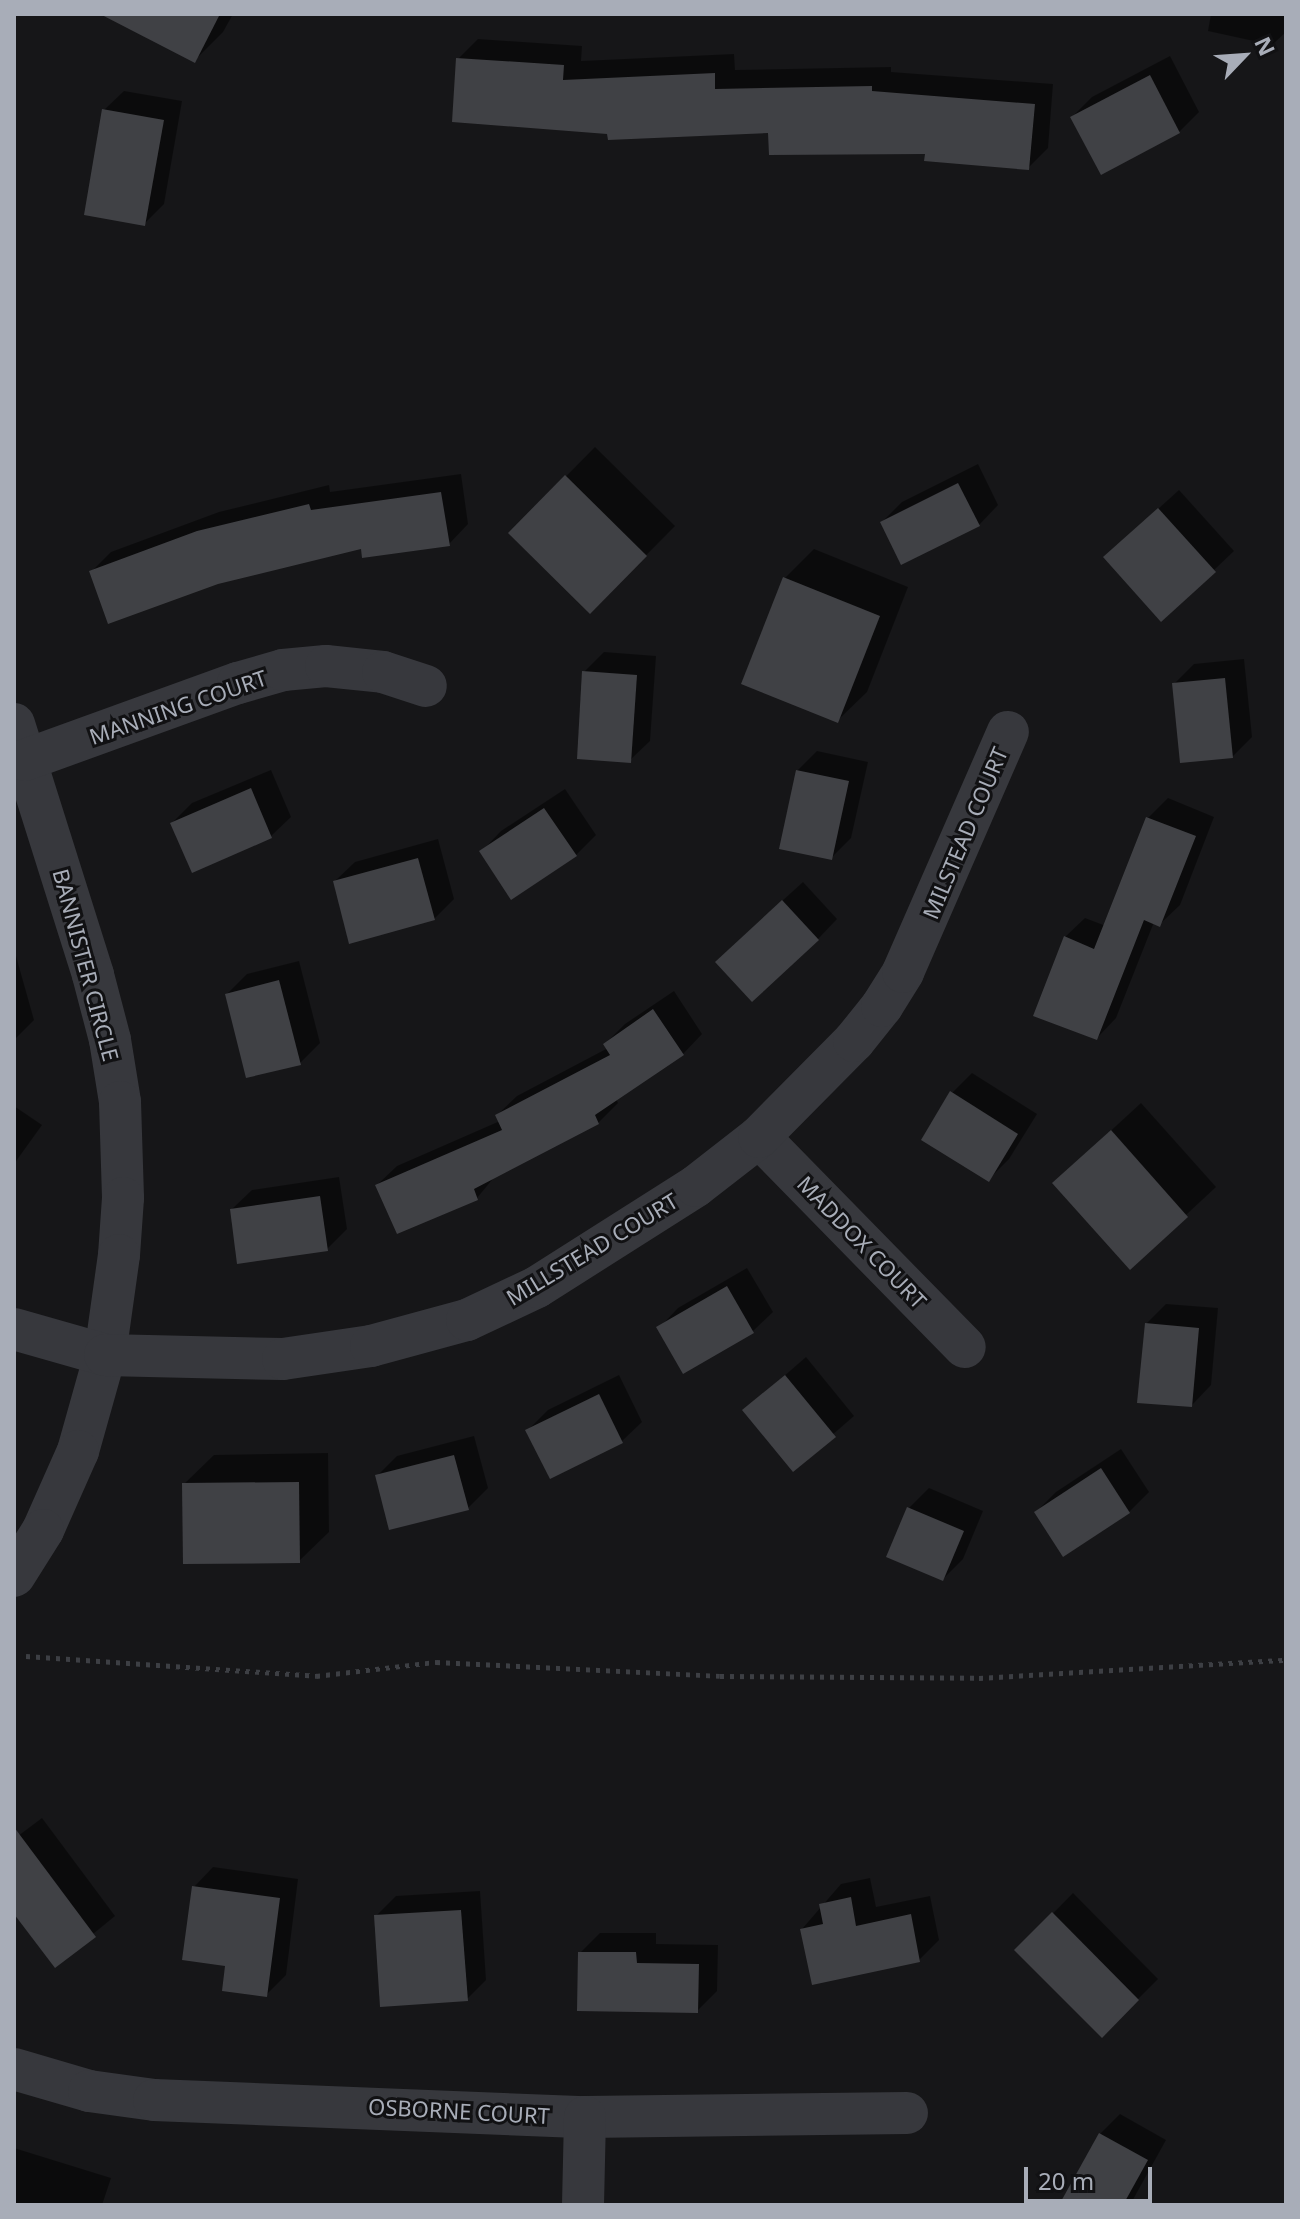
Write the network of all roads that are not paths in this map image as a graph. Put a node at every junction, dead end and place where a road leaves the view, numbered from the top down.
1 (426, 686) dead end
2 (1008, 732) dead end
3 (20, 742) edge
4 (921, 934) joint
5 (759, 1137) junction
6 (14, 1329) edge
7 (965, 1347) dead end
8 (105, 1355) junction
9 (14, 1576) edge
10 (14, 2069) edge
11 (907, 2113) dead end
12 (585, 2117) junction
13 (583, 2205) edge

1 - 3 street, MANNING COURT
2 - 4 street, MILSTEAD COURT
3 - 8 street, BANNISTER CIRCLE
4 - 5 street, MILLSTEAD COURT
5 - 7 street, MADDOX COURT
5 - 8 street, MILLSTEAD COURT
6 - 8 street, MILLSTEAD COURT
8 - 9 street, BANNISTER CIRCLE
10 - 12 street, OSBORNE COURT
11 - 12 street, OSBORNE COURT
12 - 13 street

